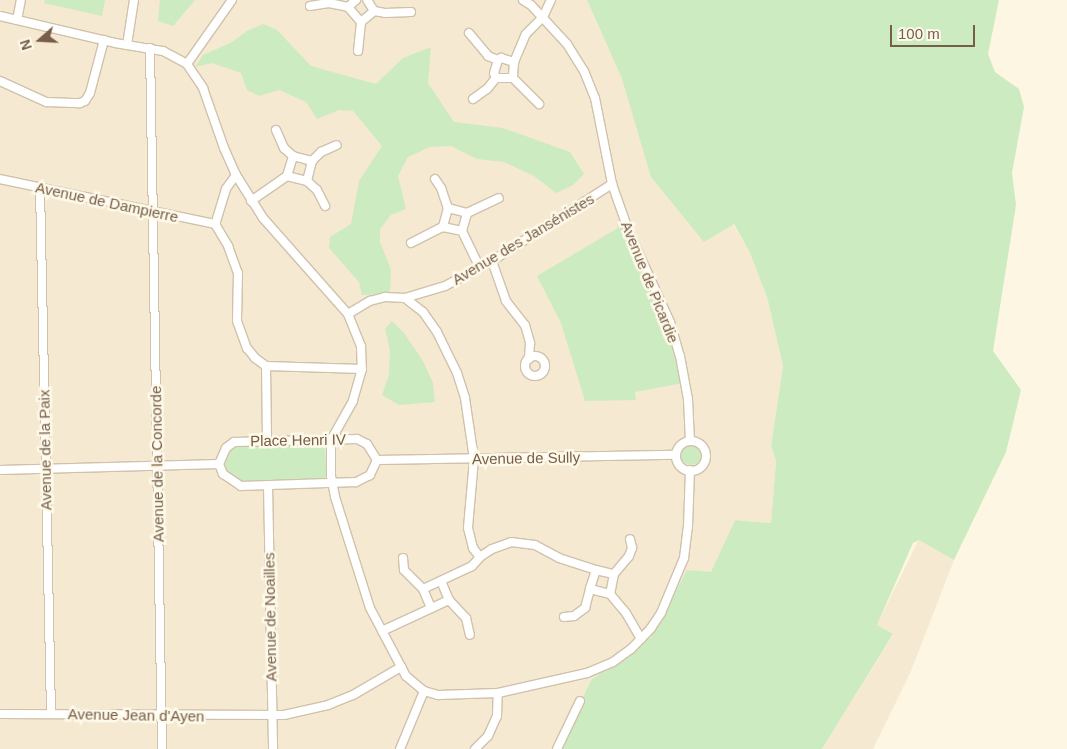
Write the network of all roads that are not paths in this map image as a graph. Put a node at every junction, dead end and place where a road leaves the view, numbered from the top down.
1 (21, 0) edge
2 (134, 0) edge
3 (232, 0) edge
4 (356, 0) edge
5 (367, 0) edge
6 (523, 0) edge
7 (552, 0) edge
8 (310, 6) dead end
9 (348, 7) junction
10 (374, 11) junction
11 (411, 12) dead end
12 (0, 16) edge
13 (543, 17) junction
14 (17, 20) junction
15 (360, 22) junction
16 (469, 33) dead end
17 (104, 40) junction
18 (127, 45) junction
19 (150, 48) junction
20 (358, 51) dead end
21 (498, 60) junction
22 (514, 62) junction
23 (187, 64) junction
24 (496, 78) junction
25 (513, 78) junction
26 (0, 81) edge
27 (473, 100) dead end
28 (539, 104) dead end
29 (276, 130) dead end
30 (338, 144) dead end
31 (293, 156) junction
32 (312, 161) junction
33 (236, 175) junction
34 (287, 176) junction
35 (0, 179) edge
36 (435, 179) dead end
37 (307, 180) junction
38 (612, 184) junction
39 (40, 187) junction
40 (499, 198) dead end
41 (251, 201) junction
42 (324, 206) dead end
43 (448, 208) junction
44 (152, 212) junction
45 (467, 213) junction
46 (215, 224) junction
47 (443, 226) junction
48 (462, 231) junction
49 (411, 243) dead end
50 (492, 261) junction
51 (480, 268) junction
52 (405, 298) junction
53 (348, 314) junction
54 (529, 359) dead end
55 (266, 366) junction
56 (362, 369) junction
57 (331, 440) junction
58 (268, 441) junction
59 (690, 441) junction
60 (676, 455) junction
61 (474, 459) junction
62 (376, 460) junction
63 (219, 464) junction
64 (157, 466) junction
65 (46, 468) junction
66 (0, 470) edge
67 (690, 470) junction
68 (332, 483) junction
69 (268, 485) junction
70 (630, 539) dead end
71 (480, 557) junction
72 (403, 558) dead end
73 (596, 570) junction
74 (614, 574) junction
75 (441, 581) junction
76 (423, 589) junction
77 (590, 589) junction
78 (610, 594) junction
79 (448, 600) junction
80 (430, 608) junction
81 (564, 617) dead end
82 (382, 631) junction
83 (470, 635) dead end
84 (641, 640) junction
85 (401, 667) junction
86 (424, 691) junction
87 (498, 693) junction
88 (580, 701) dead end
89 (51, 713) junction
90 (0, 714) edge
91 (162, 716) junction
92 (272, 716) junction
93 (162, 749) edge
94 (273, 749) edge
95 (400, 749) edge
96 (475, 749) edge
97 (557, 749) edge

1 - 14 street
2 - 18 street
3 - 23 street
4 - 9 street
5 - 10 street
6 - 13 street, Avenue de Picardie
7 - 13 street
8 - 9 street
9 - 15 street
10 - 11 street
10 - 15 street
12 - 14 street
13 - 22 street
13 - 38 street, Avenue de Picardie
14 - 17 street
15 - 20 street
16 - 21 street
17 - 18 street
17 - 26 street
18 - 19 street
19 - 23 street
19 - 44 street, Avenue de la Concorde
21 - 22 street
21 - 24 street
22 - 25 street
23 - 33 street
24 - 25 street
24 - 27 street
25 - 28 street
29 - 31 street
30 - 32 street
31 - 32 street
31 - 34 street
32 - 37 street
33 - 41 street
33 - 46 street
34 - 37 street
34 - 41 street
35 - 39 street, Avenue de Dampierre
36 - 43 street
37 - 42 street
38 - 50 street, Avenue des Jansénistes
38 - 59 street, Avenue de Picardie
39 - 44 street, Avenue de Dampierre
39 - 65 street, Avenue de la Paix
40 - 45 street
41 - 53 street
43 - 45 street
43 - 47 street
44 - 46 street, Avenue de Dampierre
44 - 64 street, Avenue de la Concorde
45 - 48 street
46 - 55 street
47 - 48 street
47 - 49 street
48 - 51 street
50 - 51 street, Avenue des Jansénistes
50 - 54 street
51 - 52 street, Avenue des Jansénistes
52 - 53 street, Avenue des Jansénistes
52 - 61 street
53 - 56 street
55 - 56 street
55 - 58 street
56 - 57 street
57 - 58 street, Place Henri IV
57 - 62 street, Place Henri IV
57 - 68 street
58 - 63 street, Place Henri IV
59 - 60 street
59 - 67 street
60 - 61 street, Avenue de Sully
60 - 67 street
61 - 62 street, Avenue de Sully
61 - 71 street
62 - 68 street
63 - 64 street
63 - 69 street
64 - 65 street
64 - 91 street, Avenue de la Concorde
65 - 66 street
65 - 89 street, Avenue de la Paix
67 - 84 street
68 - 69 street
68 - 82 street
69 - 92 street, Avenue de Noailles
70 - 74 street
71 - 73 street
71 - 75 street
72 - 76 street
73 - 74 street
73 - 77 street
74 - 78 street
75 - 76 street
75 - 79 street
76 - 80 street
77 - 78 street
77 - 81 street
78 - 84 street
79 - 80 street
79 - 83 street
80 - 82 street
82 - 85 street
84 - 87 street
85 - 86 street
85 - 92 street, Avenue Jean d'Ayen
86 - 87 street
86 - 95 street
87 - 96 street
88 - 97 street
89 - 90 street, Avenue Jean d'Ayen
89 - 91 street, Avenue Jean d'Ayen
91 - 92 street, Avenue Jean d'Ayen
91 - 93 street, Avenue de la Concorde
92 - 94 street, Avenue de Noailles

